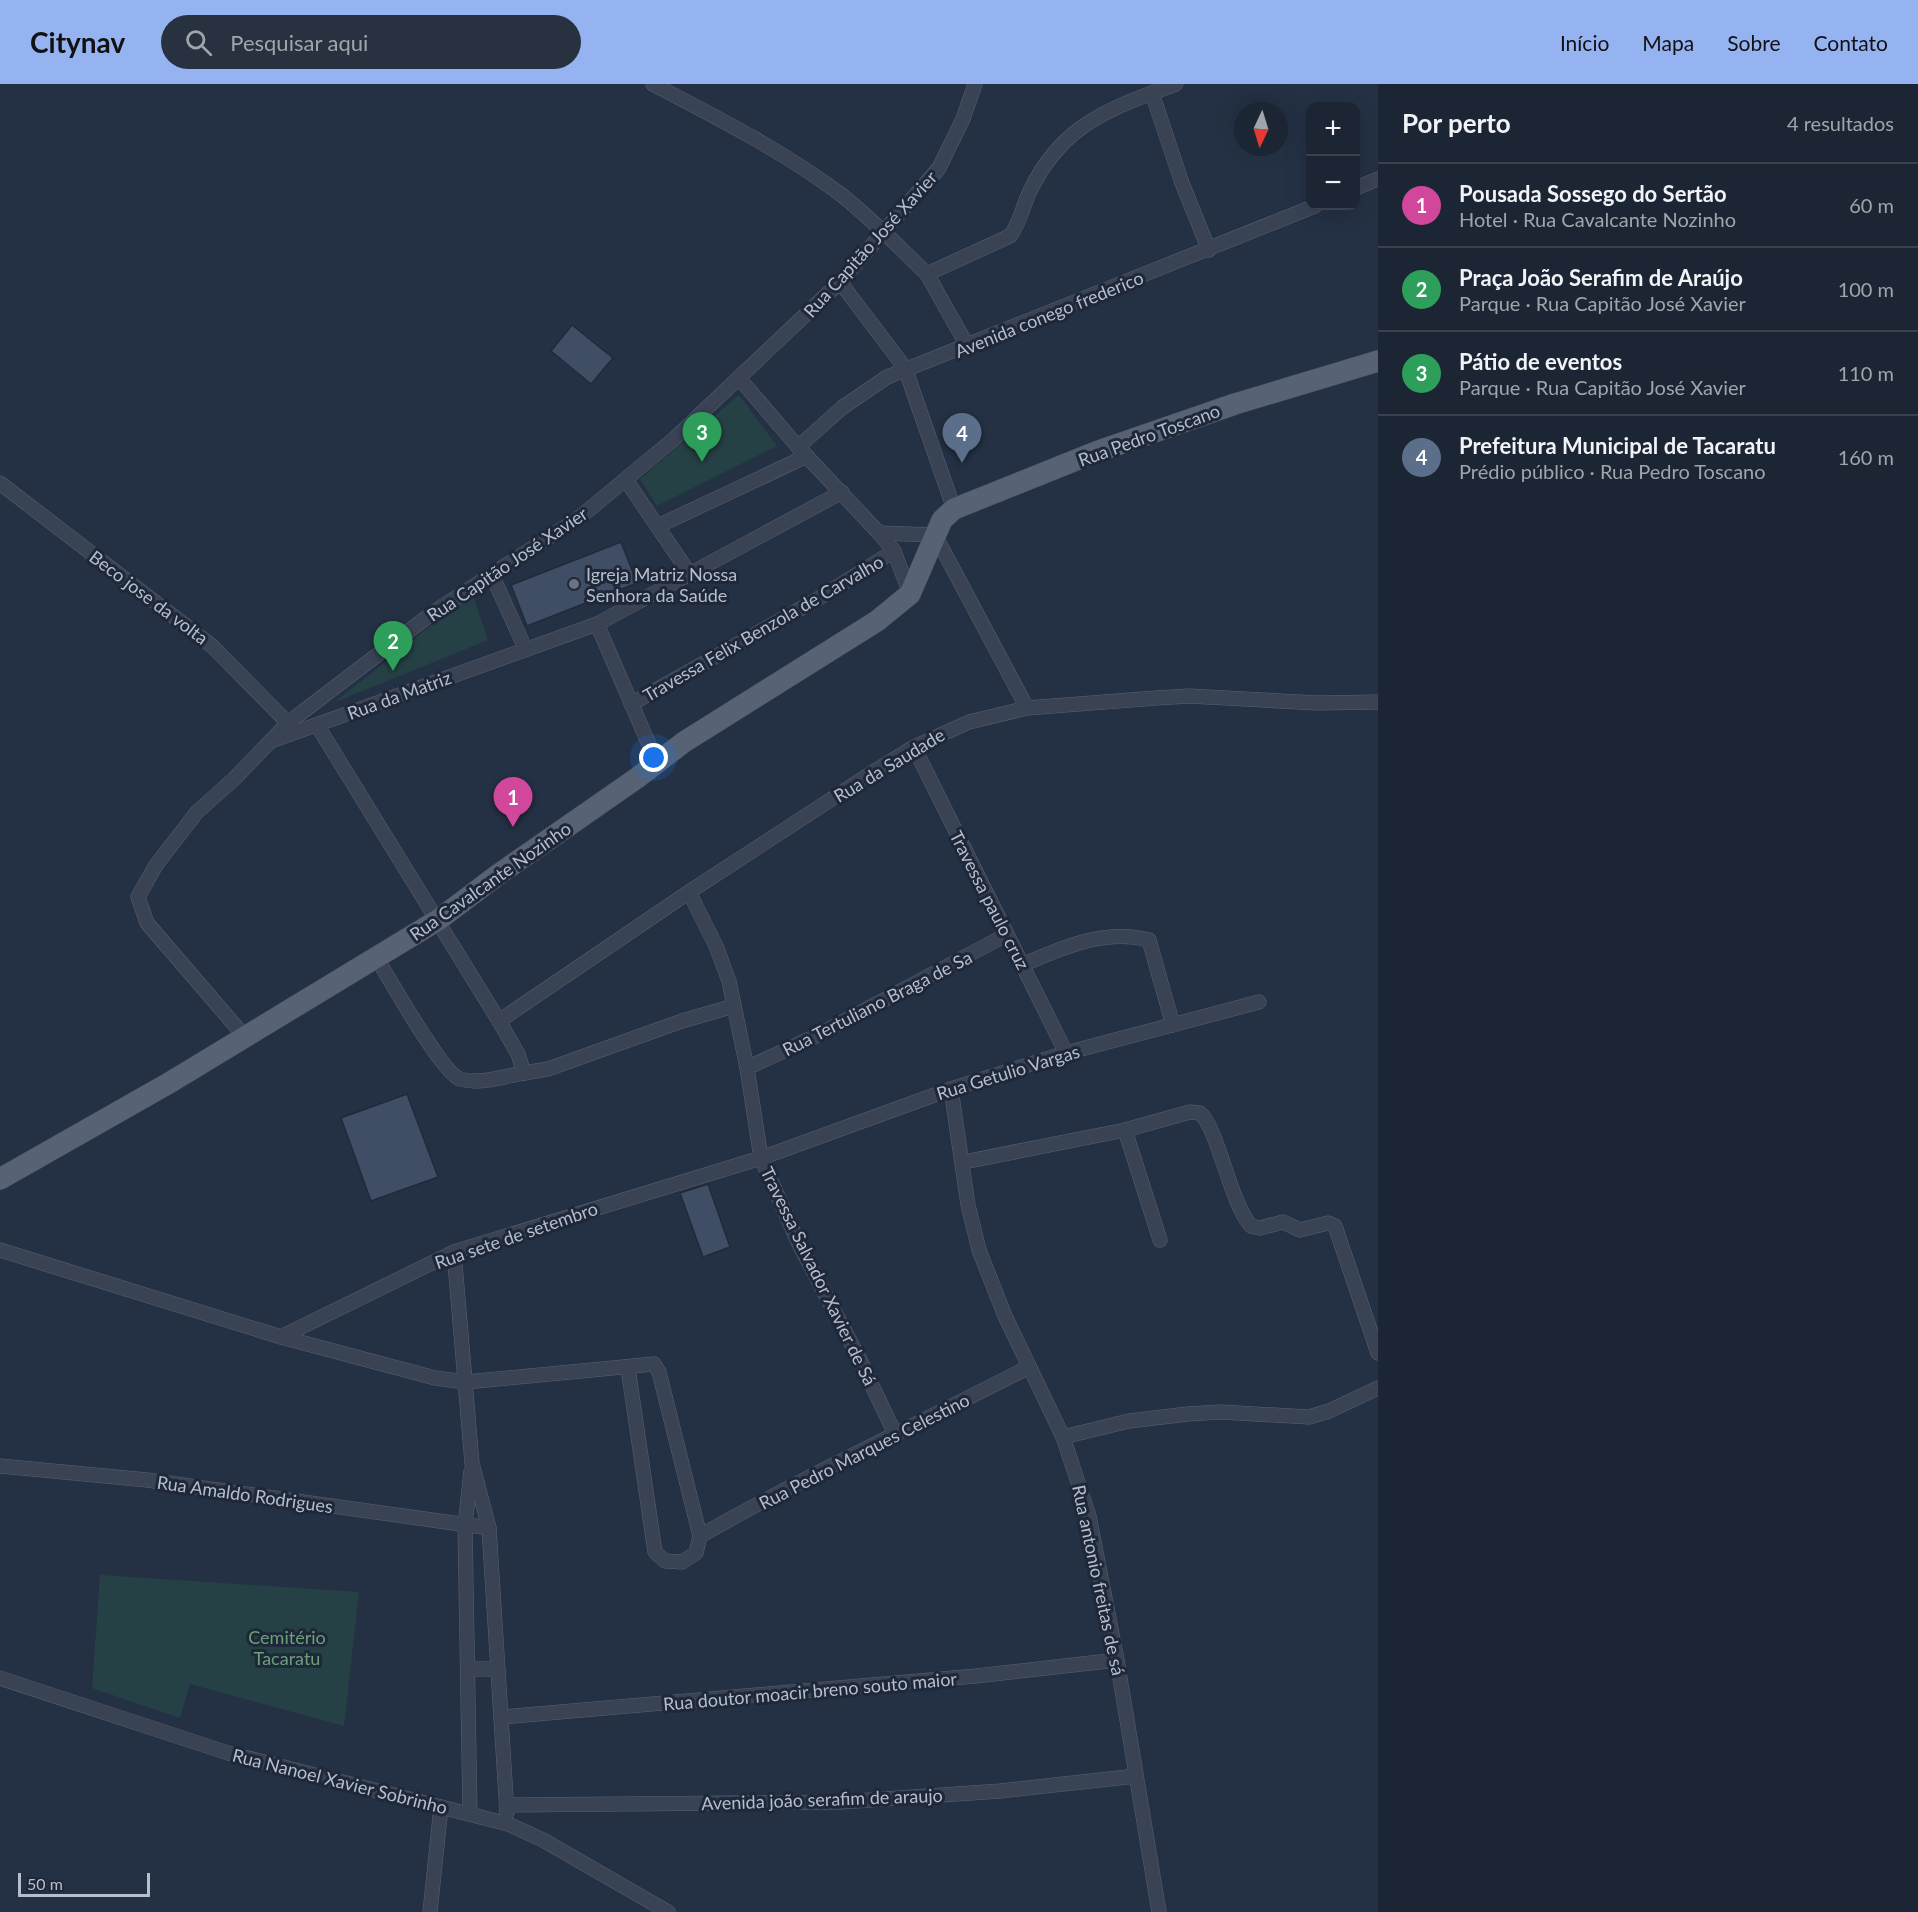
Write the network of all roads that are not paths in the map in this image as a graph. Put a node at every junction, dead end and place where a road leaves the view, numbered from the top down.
1 (653, 84) edge
2 (975, 84) edge
3 (1176, 84) edge
4 (1152, 93) junction
5 (1378, 179) edge
6 (1360, 186) edge
7 (1306, 210) edge
8 (885, 232) junction
9 (1209, 250) junction
10 (927, 274) junction
11 (840, 282) junction
12 (968, 347) junction
13 (1378, 361) edge
14 (906, 368) junction
15 (739, 378) junction
16 (803, 452) junction
17 (626, 480) junction
18 (0, 483) edge
19 (842, 492) junction
20 (954, 509) junction
21 (658, 526) junction
22 (879, 533) junction
23 (935, 535) junction
24 (894, 552) junction
25 (492, 575) junction
26 (691, 576) junction
27 (910, 594) junction
28 (597, 624) junction
29 (525, 648) junction
30 (1378, 702) edge
31 (631, 704) junction
32 (1026, 708) junction
33 (288, 723) junction
34 (317, 725) junction
35 (273, 740) junction
36 (914, 747) junction
37 (657, 763) junction
38 (689, 892) junction
39 (438, 920) junction
40 (1006, 935) junction
41 (376, 957) junction
42 (1022, 965) junction
43 (1259, 1002) dead end
44 (734, 1006) junction
45 (499, 1021) junction
46 (1173, 1025) junction
47 (244, 1037) junction
48 (1066, 1053) junction
49 (747, 1068) junction
50 (524, 1073) junction
51 (951, 1089) junction
52 (1125, 1130) junction
53 (761, 1158) junction
54 (964, 1162) junction
55 (0, 1179) edge
56 (1160, 1240) dead end
57 (0, 1250) edge
58 (454, 1252) junction
59 (281, 1337) junction
60 (1378, 1353) edge
61 (635, 1366) junction
62 (1029, 1367) junction
63 (466, 1382) junction
64 (1378, 1388) edge
65 (896, 1436) junction
66 (1063, 1437) junction
67 (472, 1463) junction
68 (0, 1466) edge
69 (465, 1526) junction
70 (489, 1528) junction
71 (700, 1536) junction
72 (1117, 1660) junction
73 (468, 1669) junction
74 (498, 1669) junction
75 (0, 1678) edge
76 (502, 1717) junction
77 (1136, 1776) junction
78 (507, 1805) junction
79 (441, 1807) junction
80 (471, 1814) junction
81 (508, 1824) junction
82 (430, 1912) edge
83 (668, 1912) edge
84 (1159, 1912) edge

1 - 8 street
2 - 8 street, Rua Capitão José Xavier
3 - 4 street
4 - 9 street
4 - 10 street
5 - 6 street
7 - 9 street, Avenida conego frederico
8 - 10 street
8 - 11 street, Rua Capitão José Xavier
9 - 12 street, Avenida conego frederico
10 - 12 street
11 - 14 street
11 - 15 street, Rua Capitão José Xavier
12 - 14 street, Avenida conego frederico
13 - 20 main road, Rua Pedro Toscano
14 - 16 street, Avenida conego frederico
14 - 20 street
15 - 16 street
15 - 17 street, Rua Capitão José Xavier
16 - 19 street
16 - 21 street, Avenida conego frederico
17 - 21 street
17 - 25 street, Rua Capitão José Xavier
18 - 33 street, Beco jose da volta
19 - 22 street
19 - 26 street, Rua da Matriz
20 - 23 main road
21 - 26 street
22 - 23 street
22 - 24 street
23 - 27 main road, Rua Cavalcante Nozinho
23 - 32 street
24 - 27 street
24 - 31 street, Travessa Felix Benzola de Carvalho
25 - 29 street
25 - 33 street, Rua Capitão José Xavier
26 - 28 street, Rua da Matriz
27 - 37 main road, Rua Cavalcante Nozinho
28 - 29 street, Rua da Matriz
28 - 31 street
29 - 34 street, Rua da Matriz
30 - 32 street, Rua da Saudade
31 - 37 street
32 - 36 street, Rua da Saudade
33 - 35 street, Rua Capitão José Xavier
34 - 35 street, Rua da Matriz
34 - 39 street
35 - 47 street, Rua Capitão José Xavier
36 - 38 street, Rua da Saudade
36 - 40 street, Travessa paulo cruz
37 - 39 main road, Rua Cavalcante Nozinho
38 - 44 street, Travessa Salvador Xavier de Sá
38 - 45 street, Rua da Saudade
39 - 41 main road, Rua Cavalcante Nozinho
39 - 45 street
40 - 42 street, Travessa paulo cruz
40 - 49 street, Rua Tertuliano Braga de Sa
41 - 47 main road, Rua Cavalcante Nozinho
41 - 50 street
42 - 46 street
42 - 48 street, Travessa paulo cruz
43 - 46 street, Rua Getulio Vargas
44 - 49 street, Travessa Salvador Xavier de Sá
44 - 50 street
45 - 50 street
46 - 48 street, Rua Getulio Vargas
47 - 55 main road, Rua Cavalcante Nozinho
48 - 51 street, Rua Getulio Vargas
49 - 53 street, Travessa Salvador Xavier de Sá
51 - 53 street, Rua Getulio Vargas
51 - 54 street, Rua antonio freitas de sá
52 - 54 street
52 - 56 street
52 - 60 street
53 - 58 street, Rua sete de setembro
53 - 65 street, Travessa Salvador Xavier de Sá
54 - 62 street, Rua antonio freitas de sá
57 - 59 street
58 - 59 street, Rua sete de setembro
58 - 63 street
59 - 63 street
61 - 63 street
61 - 71 street
61 - 71 street
62 - 65 street, Rua Pedro Marques Celestino
62 - 66 street, Rua antonio freitas de sá
63 - 67 street
64 - 66 street
65 - 71 street, Rua Pedro Marques Celestino
66 - 72 street, Rua antonio freitas de sá
67 - 69 street
67 - 70 street
68 - 69 street, Rua Amaldo Rodrigues
69 - 70 street, Rua Amaldo Rodrigues
69 - 73 street
70 - 74 street
72 - 76 street, Rua doutor moacir breno souto maior
72 - 77 street, Rua antonio freitas de sá
73 - 74 street
73 - 80 street
74 - 76 street
75 - 79 street, Rua Nanoel Xavier Sobrinho
76 - 78 street
77 - 78 street, Avenida joão serafim de araujo
77 - 84 street, Rua antonio freitas de sá
78 - 81 street
79 - 80 street, Rua Nanoel Xavier Sobrinho
79 - 82 street
80 - 81 street, Rua Nanoel Xavier Sobrinho
81 - 83 street, Rua Nanoel Xavier Sobrinho

